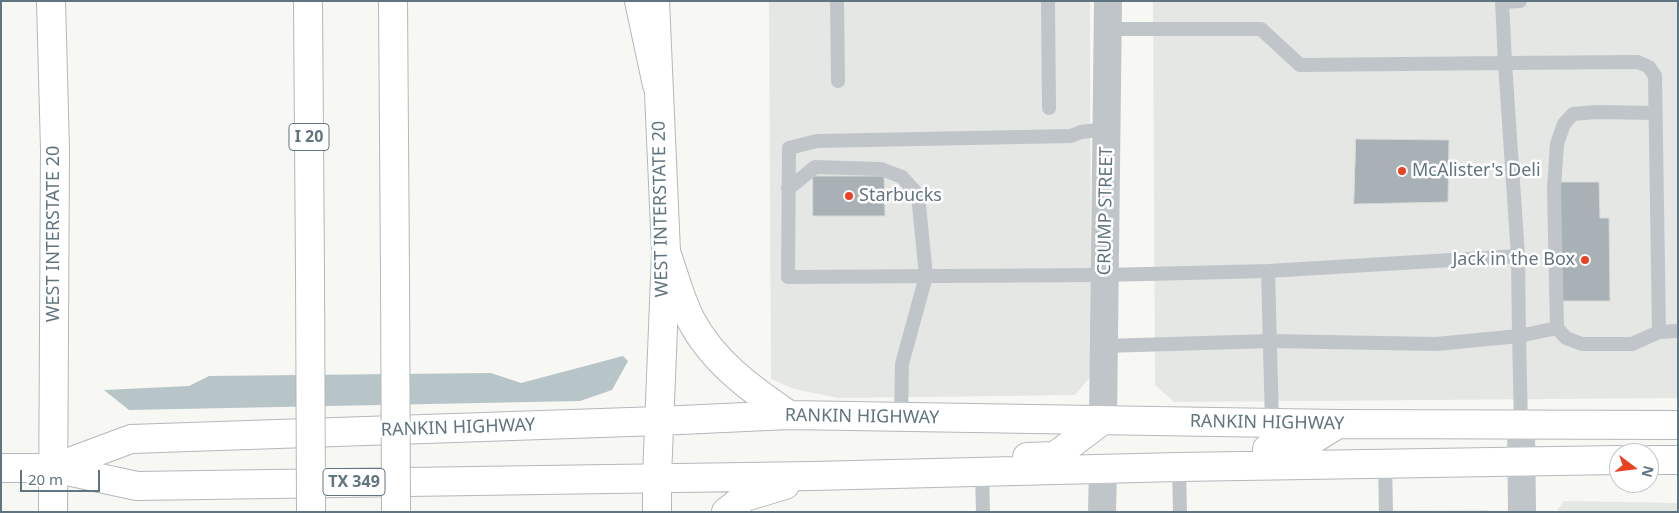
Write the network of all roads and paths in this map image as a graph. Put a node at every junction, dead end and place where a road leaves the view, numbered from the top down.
1 (51, 1) edge
2 (308, 1) edge
3 (393, 1) edge
4 (639, 1) edge
5 (655, 1) edge
6 (837, 1) edge
7 (1048, 1) edge
8 (1108, 1) edge
9 (1502, 1) edge
10 (1520, 1) edge
11 (1108, 29) junction
12 (1505, 62) junction
13 (838, 81) dead end
14 (658, 85) junction
15 (1049, 108) dead end
16 (1656, 113) junction
17 (1107, 129) junction
18 (788, 189) junction
19 (666, 252) junction
20 (1518, 256) junction
21 (1268, 271) junction
22 (1105, 275) junction
23 (926, 276) junction
24 (1557, 328) junction
25 (1678, 331) edge
26 (1658, 332) junction
27 (1519, 336) junction
28 (1271, 341) junction
29 (1104, 346) junction
30 (789, 415) junction
31 (901, 417) junction
32 (1103, 420) junction
33 (659, 422) junction
34 (1272, 423) junction
35 (1338, 424) junction
36 (1521, 426) junction
37 (1678, 426) edge
38 (1609, 460) edge
39 (1659, 460) edge
40 (1678, 460) edge
41 (1522, 462) junction
42 (1385, 464) junction
43 (1179, 467) junction
44 (1, 468) edge
45 (53, 468) junction
46 (1103, 470) junction
47 (982, 472) junction
48 (875, 475) junction
49 (812, 476) junction
50 (657, 477) junction
51 (53, 512) edge
52 (311, 512) edge
53 (396, 512) edge
54 (657, 512) edge
55 (726, 512) edge
56 (983, 512) edge
57 (1102, 512) edge
58 (1180, 512) edge
59 (1386, 512) edge
60 (1522, 512) edge

1 - 45 main road, WEST INTERSTATE 20
2 - 52 main road, I 20, bridge
3 - 53 main road, bridge
4 - 14 main road
5 - 14 main road, WEST INTERSTATE 20
6 - 13 lane
7 - 15 lane
8 - 11 street, CRUMP STREET
9 - 10 lane
9 - 12 lane
11 - 12 lane
11 - 17 street, CRUMP STREET
12 - 16 lane
12 - 20 lane
14 - 19 main road, WEST INTERSTATE 20
16 - 24 lane
16 - 26 lane
17 - 18 lane
17 - 22 street, CRUMP STREET
18 - 23 lane
18 - 23 lane
19 - 30 main road
19 - 33 main road, WEST INTERSTATE 20
20 - 21 lane
20 - 27 lane
21 - 22 lane
21 - 28 lane
22 - 23 lane
22 - 29 street, CRUMP STREET
23 - 31 lane
24 - 26 lane
24 - 27 lane
25 - 26 lane
27 - 28 lane
27 - 36 lane
28 - 29 lane
28 - 34 lane
29 - 32 street, CRUMP STREET
30 - 31 main road, RANKIN HIGHWAY
30 - 33 main road, RANKIN HIGHWAY
31 - 32 main road, RANKIN HIGHWAY
32 - 34 main road, RANKIN HIGHWAY
32 - 48 main road
33 - 45 main road, RANKIN HIGHWAY
33 - 50 main road, WEST INTERSTATE 20
34 - 35 main road, RANKIN HIGHWAY
35 - 36 main road, RANKIN HIGHWAY
35 - 46 main road
36 - 37 main road, RANKIN HIGHWAY
36 - 41 street
38 - 41 main road, RANKIN HIGHWAY
39 - 40 main road
41 - 42 main road, RANKIN HIGHWAY
41 - 60 street
42 - 43 main road, RANKIN HIGHWAY
42 - 59 lane
43 - 46 main road, RANKIN HIGHWAY
43 - 58 lane
44 - 45 main road, RANKIN HIGHWAY / TX 349
45 - 50 main road, RANKIN HIGHWAY / TX 349
45 - 51 main road, WEST INTERSTATE 20
46 - 47 main road, RANKIN HIGHWAY
46 - 57 street
47 - 48 main road, RANKIN HIGHWAY
47 - 56 lane
48 - 49 main road, RANKIN HIGHWAY
49 - 50 main road, RANKIN HIGHWAY
49 - 55 main road
50 - 54 main road, WEST INTERSTATE 20

